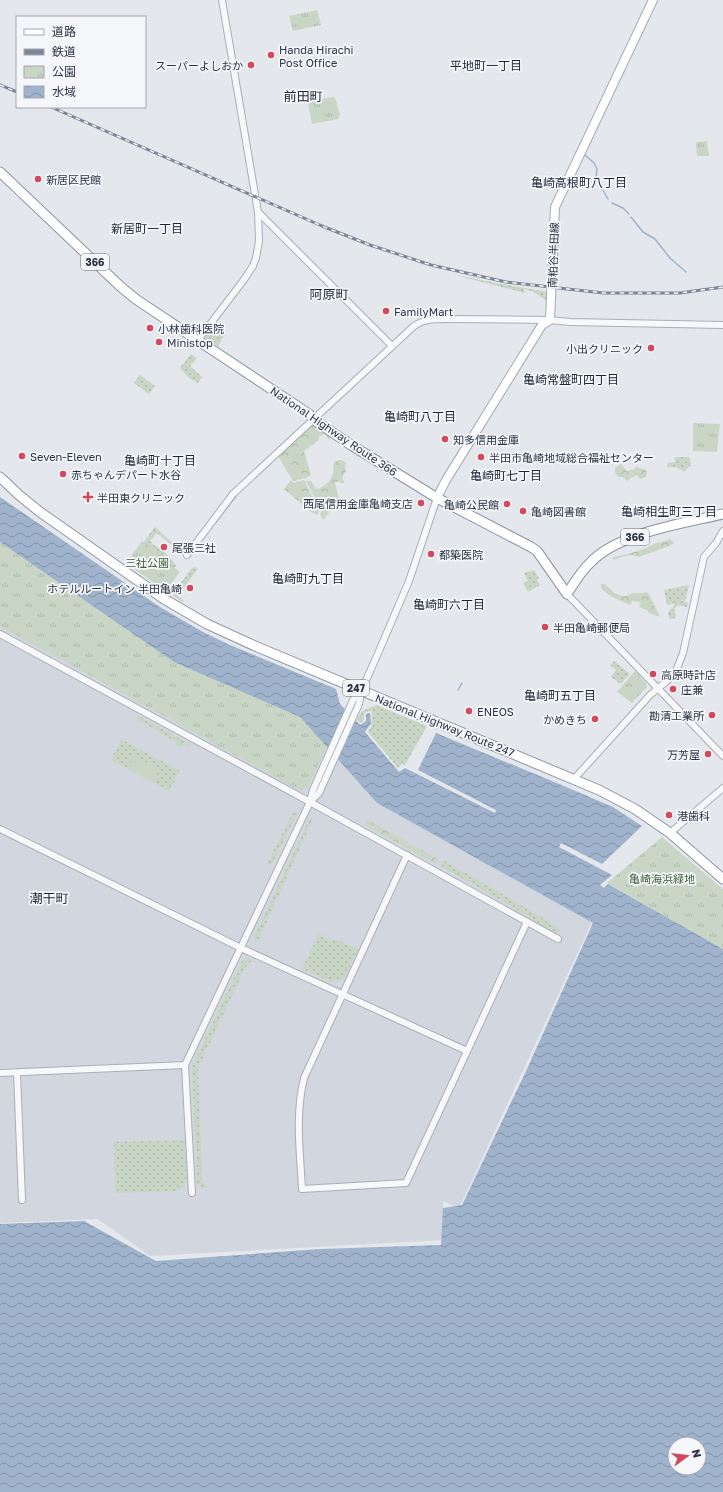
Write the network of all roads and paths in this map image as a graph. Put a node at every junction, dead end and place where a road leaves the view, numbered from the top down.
1 (222, 0) edge
2 (653, 0) edge
3 (0, 172) edge
4 (258, 212) junction
5 (550, 320) junction
6 (723, 325) edge
7 (198, 340) junction
8 (392, 346) junction
9 (313, 419) junction
10 (0, 477) edge
11 (437, 498) junction
12 (723, 514) edge
13 (723, 530) edge
14 (187, 555) dead end
15 (567, 594) junction
16 (0, 634) edge
17 (658, 689) junction
18 (361, 690) junction
19 (723, 756) edge
20 (574, 779) junction
21 (723, 788) edge
22 (310, 802) junction
23 (0, 829) edge
24 (670, 833) junction
25 (406, 855) junction
26 (723, 879) edge
27 (526, 922) junction
28 (558, 939) dead end
29 (241, 948) junction
30 (342, 994) junction
31 (467, 1052) junction
32 (185, 1066) junction
33 (18, 1072) junction
34 (0, 1073) edge
35 (192, 1193) dead end
36 (22, 1200) dead end

1 - 4 street
2 - 5 main road, 南粕谷半田線
3 - 7 highway, National Highway Route 366 / 366
4 - 7 street
4 - 8 street
5 - 6 street
5 - 8 street
5 - 11 main road
7 - 9 highway, National Highway Route 366 / 366
8 - 9 street
9 - 11 highway, National Highway Route 366 / 366
9 - 14 street
10 - 18 highway, National Highway Route 247 / 247
11 - 15 highway, National Highway Route 366 / 366
11 - 18 street
12 - 15 highway, 366
13 - 17 street
15 - 17 street
16 - 22 street
17 - 19 street
17 - 20 street
18 - 20 highway, National Highway Route 247 / 247
18 - 22 street
18 - 22 street
20 - 24 highway, National Highway Route 247 / 247
21 - 24 street
22 - 25 street
22 - 29 street
23 - 29 street
24 - 26 highway, National Highway Route 247 / 247
25 - 27 street
25 - 30 street
27 - 28 street
27 - 31 street
29 - 30 street
29 - 32 street
30 - 31 street
30 - 31 street
32 - 33 street
32 - 35 street
33 - 34 street
33 - 36 street

